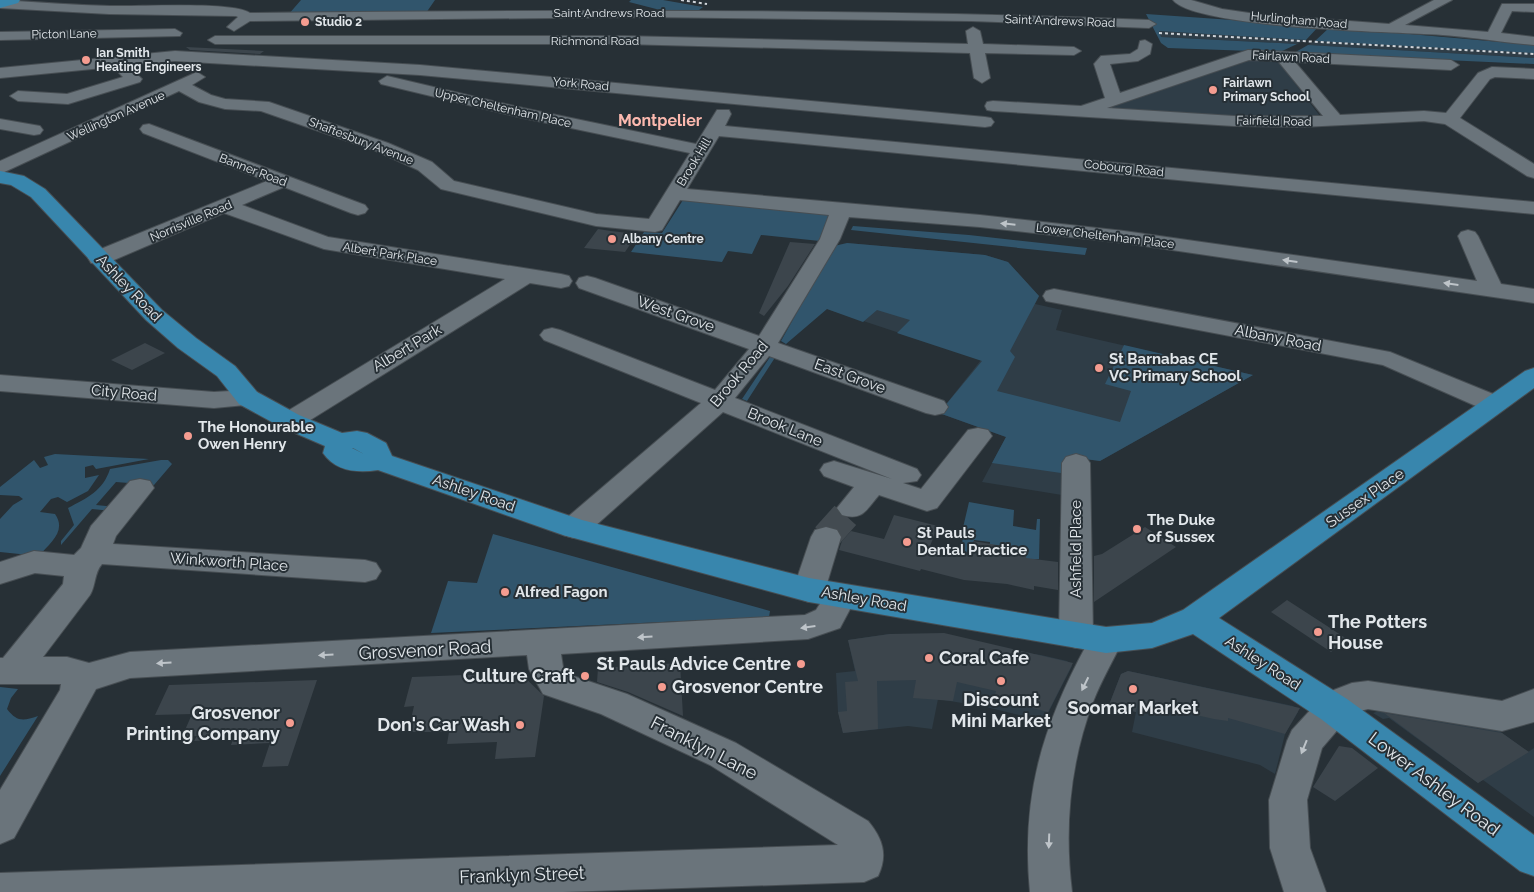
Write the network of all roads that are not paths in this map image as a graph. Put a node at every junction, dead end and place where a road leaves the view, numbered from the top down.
1 (13, 0) edge
2 (1180, 0) edge
3 (1445, 0) edge
4 (0, 2) edge
5 (1505, 4) edge
6 (1033, 7) dead end
7 (1534, 8) edge
8 (160, 10) junction
9 (247, 17) junction
10 (971, 18) junction
11 (1149, 24) dead end
12 (1394, 28) junction
13 (127, 33) junction
14 (175, 33) dead end
15 (0, 36) edge
16 (1493, 36) junction
17 (214, 40) junction
18 (1534, 41) edge
19 (1145, 44) dead end
20 (975, 49) junction
21 (1074, 51) dead end
22 (176, 56) junction
23 (1283, 57) junction
24 (229, 60) junction
25 (117, 61) junction
26 (307, 65) junction
27 (1451, 65) dead end
28 (0, 73) edge
29 (1534, 74) edge
30 (182, 86) junction
31 (18, 96) dead end
32 (732, 98) junction
33 (1114, 99) junction
34 (1079, 112) junction
35 (989, 114) junction
36 (1450, 119) junction
37 (1336, 121) junction
38 (0, 124) edge
39 (149, 129) dead end
40 (34, 130) dead end
41 (714, 130) junction
42 (699, 150) junction
43 (984, 154) junction
44 (0, 168) edge
45 (1534, 172) edge
46 (0, 177) edge
47 (283, 181) junction
48 (674, 194) junction
49 (225, 206) junction
50 (1534, 208) edge
51 (358, 209) dead end
52 (837, 210) junction
53 (655, 226) joint
54 (1468, 236) dead end
55 (99, 258) junction
56 (525, 276) junction
57 (561, 281) dead end
58 (587, 283) dead end
59 (1492, 290) junction
60 (1054, 296) dead end
61 (1534, 296) edge
62 (552, 335) dead end
63 (765, 345) junction
64 (1534, 376) edge
65 (0, 383) edge
66 (248, 398) junction
67 (719, 401) junction
68 (1494, 404) junction
69 (934, 406) dead end
70 (290, 421) junction
71 (978, 436) dead end
72 (1076, 463) dead end
73 (834, 470) dead end
74 (907, 475) dead end
75 (872, 484) junction
76 (140, 488) dead end
77 (852, 508) tunnel mouth
78 (574, 528) junction
79 (826, 536) tunnel mouth
80 (87, 560) junction
81 (365, 571) dead end
82 (0, 573) edge
83 (825, 593) junction
84 (1195, 619) junction
85 (1091, 638) junction
86 (543, 643) junction
87 (6, 670) edge
88 (79, 680) junction
89 (1334, 709) junction
90 (1530, 712) edge
91 (0, 826) edge
92 (1534, 858) edge
93 (864, 863) joint
94 (0, 892) edge
95 (1051, 892) edge
96 (1305, 892) edge

1 - 4 main road
2 - 12 street, Hurlingham Road
3 - 12 street
4 - 8 street, Saint Andrews Road
5 - 7 street
5 - 16 street
6 - 10 street, Saint Andrews Road
8 - 9 street, Saint Andrews Road
8 - 13 street
9 - 10 street, Saint Andrews Road
9 - 17 street
10 - 11 street, Saint Andrews Road
10 - 20 street
12 - 16 street, Hurlingham Road
13 - 14 street, Picton Lane
13 - 15 street, Picton Lane
16 - 18 street, Hurlingham Road
17 - 20 street, Richmond Road
17 - 22 street
19 - 33 street
20 - 21 street, Richmond Road
20 - 35 street
22 - 24 street, York Road
22 - 25 street
23 - 27 street, Fairlawn Road
23 - 33 street, Fairlawn Road
23 - 37 street
24 - 26 street, York Road
24 - 30 street, Wellington Avenue
25 - 28 street
25 - 31 street
26 - 32 street, York Road
26 - 42 street, Upper Cheltenham Place
29 - 36 street
30 - 44 street, Wellington Avenue
30 - 53 street, Shaftesbury Avenue
32 - 35 street, York Road
32 - 41 street, Brook Hill
33 - 34 street, Fairlawn Road
34 - 35 street, Fairfield Road
34 - 37 street, Fairfield Road
35 - 43 street
36 - 37 street, Fairfield Road
36 - 45 street
38 - 40 street
39 - 47 street, Banner Road
41 - 42 street, Brook Hill
41 - 43 street, Cobourg Road
42 - 48 street, Brook Hill
43 - 50 street, Cobourg Road
46 - 55 main road, Ashley Road
47 - 49 street, Norrisville Road
47 - 51 street, Banner Road
48 - 52 street, Lower Cheltenham Place
48 - 53 street, Brook Hill
49 - 55 street, Norrisville Road
49 - 56 street, Albert Park Place
59 -> 52 street, Lower Cheltenham Place
52 - 63 street, Brook Road
54 - 59 street
55 - 66 main road, Ashley Road
56 - 57 street, Albert Park Place
56 - 70 street, Albert Park
58 - 63 street, West Grove
59 - 61 street, Lower Cheltenham Place
60 - 68 street, Albany Road
62 - 67 street, Brook Lane
63 - 67 street, Brook Road
63 - 69 street, East Grove
64 - 68 main road, Sussex Place
65 - 66 street, City Road
66 - 70 main road, Ashley Road
67 - 74 street, Brook Lane
67 - 78 street, Brook Road
68 - 84 main road, Sussex Place
70 - 78 main road, Ashley Road
71 - 75 street
72 - 85 street, Ashfield Place
73 - 75 street
75 - 77 street
76 - 80 street
78 - 83 main road, Ashley Road
79 - 83 street, Grosvenor Road
80 - 81 street, Winkworth Place
80 - 82 street, Winkworth Place
80 - 87 street
83 - 85 main road, Ashley Road
83 -> 86 street, Grosvenor Road
84 - 85 main road, Ashley Road
84 - 89 main road, Ashley Road
85 -> 95 street
86 -> 88 street, Grosvenor Road
86 - 93 street, Franklyn Lane
87 - 88 street
88 - 91 street
89 - 90 street
89 - 92 main road, Lower Ashley Road
89 -> 96 street
93 - 94 street, Franklyn Street

